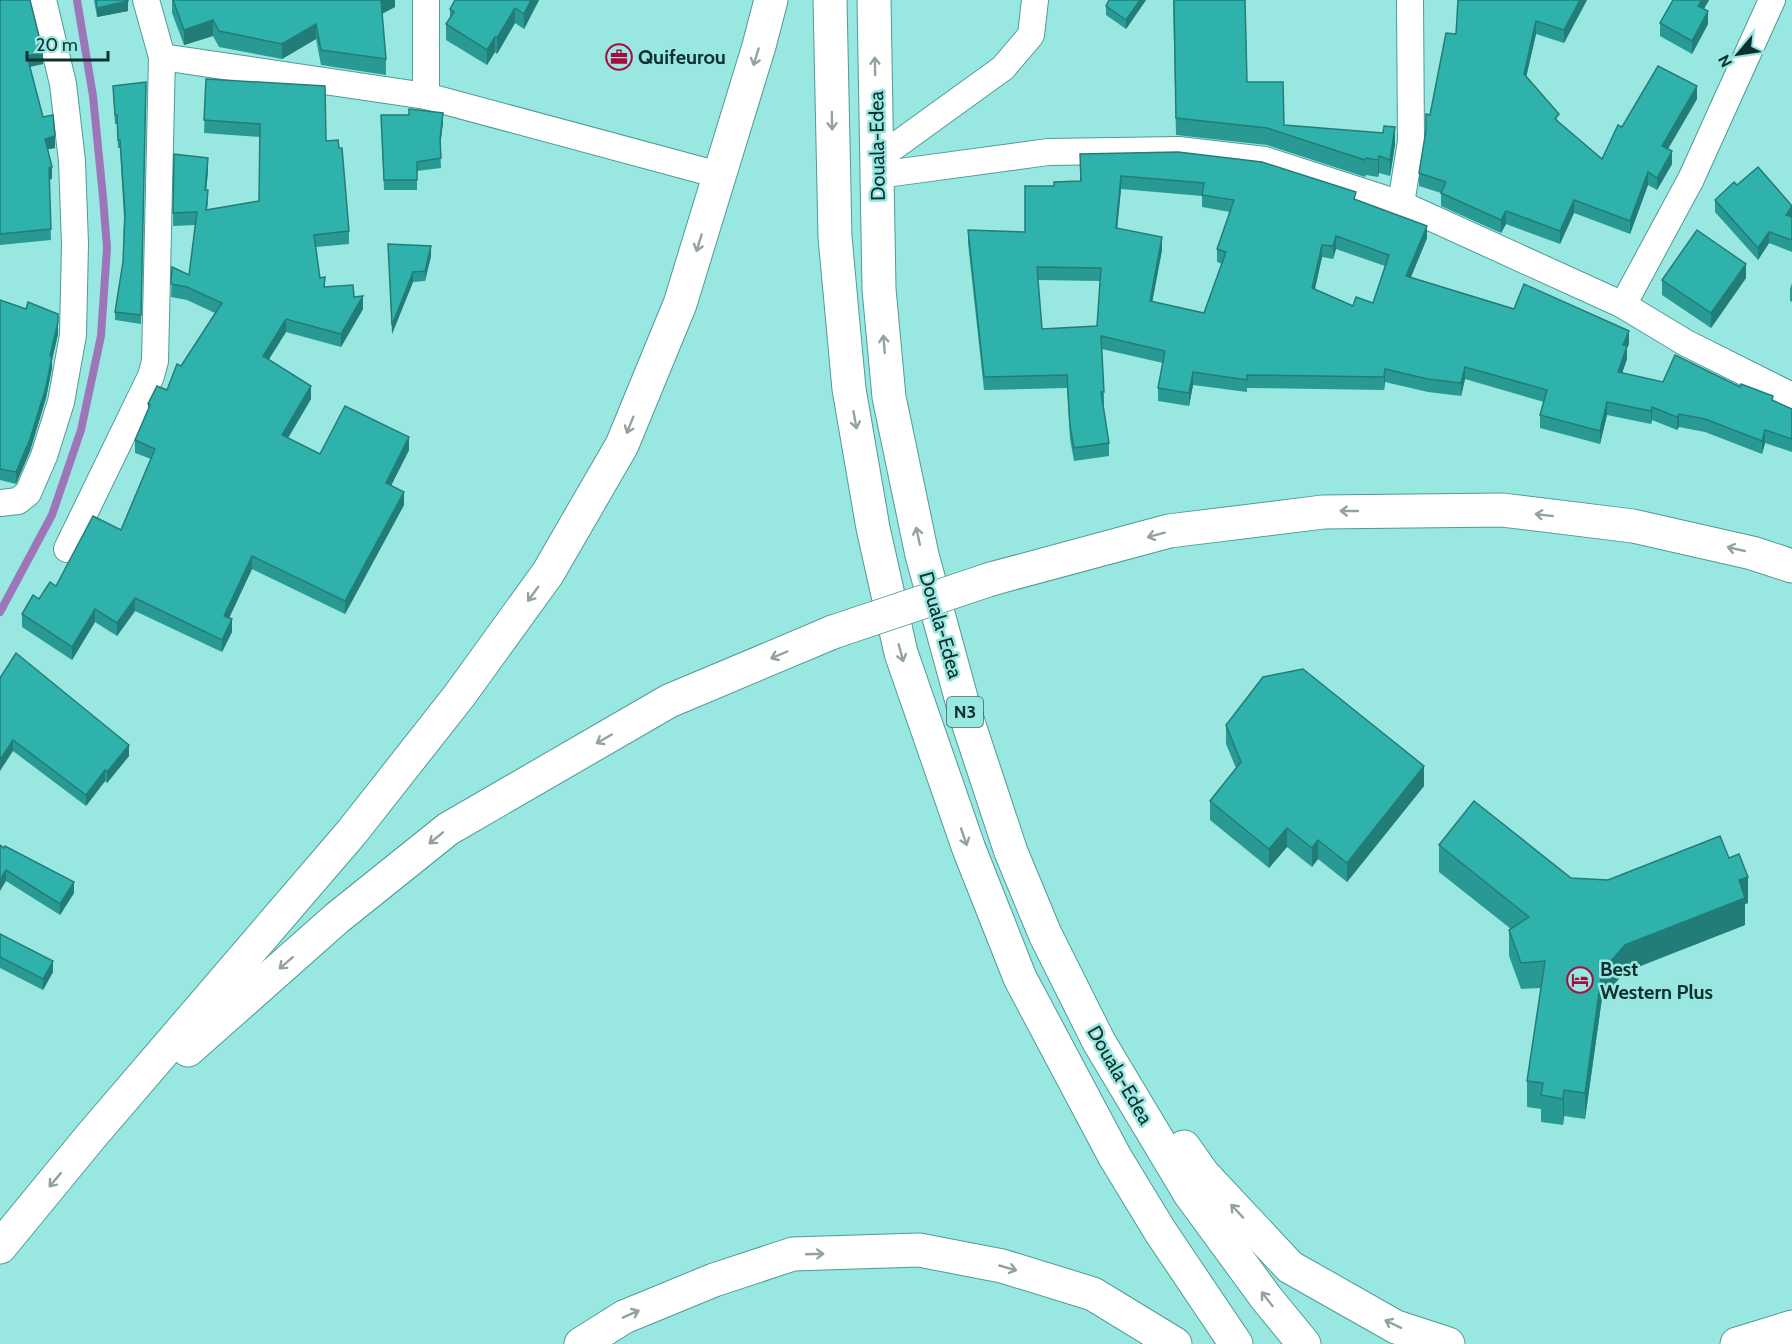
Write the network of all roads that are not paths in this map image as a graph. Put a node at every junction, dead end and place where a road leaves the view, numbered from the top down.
1 (43, 0) edge
2 (146, 0) edge
3 (426, 0) edge
4 (771, 0) edge
5 (830, 0) edge
6 (874, 0) edge
7 (1035, 0) edge
8 (1410, 0) edge
9 (1772, 0) edge
10 (162, 57) junction
11 (426, 96) junction
12 (878, 167) junction
13 (719, 175) junction
14 (1401, 204) junction
15 (1623, 305) junction
16 (1792, 396) edge
17 (0, 502) edge
18 (67, 549) dead end
19 (1792, 566) edge
20 (966, 716) junction
21 (92, 1135) junction
22 (0, 1246) edge
23 (1792, 1327) edge
24 (581, 1344) edge
25 (1175, 1344) edge
26 (1236, 1344) edge
27 (1304, 1344) edge
28 (1448, 1344) edge
29 (1737, 1344) edge

1 - 17 street
2 - 10 street
3 - 11 street
4 -> 13 highway
5 -> 26 highway, N3
12 -> 6 highway, Douala-Edea / N3
7 - 12 street
8 - 14 street
9 - 15 street
10 - 11 street
10 - 18 street
11 - 13 street
12 - 14 street
20 -> 12 highway, Douala-Edea / N3
13 -> 21 highway
14 - 15 street
15 - 16 street
19 -> 21 highway, bridge
27 -> 20 highway, Douala-Edea / N3
28 -> 20 highway
21 -> 22 highway
23 - 29 highway
24 -> 25 highway

